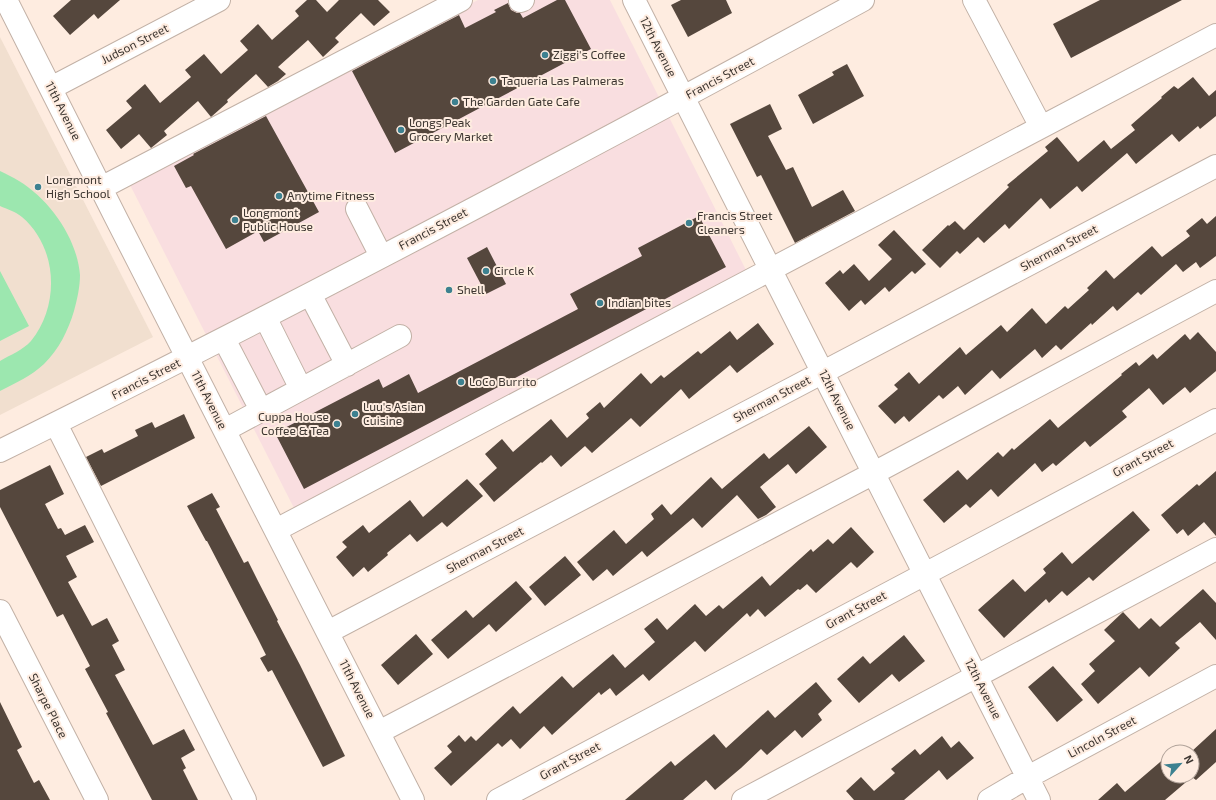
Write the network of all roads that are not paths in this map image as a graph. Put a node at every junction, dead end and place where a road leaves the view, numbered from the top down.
1 (6, 0) edge
2 (219, 0) edge
3 (461, 0) edge
4 (634, 0) edge
5 (864, 0) edge
6 (974, 0) edge
7 (1216, 35) edge
8 (51, 88) junction
9 (684, 97) junction
10 (1041, 127) junction
11 (1216, 166) edge
12 (101, 188) junction
13 (357, 209) dead end
14 (381, 256) junction
15 (771, 270) junction
16 (1216, 291) edge
17 (310, 294) junction
18 (265, 318) junction
19 (400, 336) dead end
20 (224, 339) junction
21 (188, 358) junction
22 (347, 365) junction
23 (823, 372) junction
24 (301, 389) junction
25 (261, 410) junction
26 (1216, 420) edge
27 (56, 424) junction
28 (225, 430) junction
29 (0, 452) edge
30 (874, 473) junction
31 (276, 530) junction
32 (1216, 549) edge
33 (924, 573) junction
34 (0, 611) edge
35 (328, 632) junction
36 (1216, 676) edge
37 (977, 677) junction
38 (379, 732) junction
39 (1028, 778) junction
40 (97, 800) edge
41 (245, 800) edge
42 (413, 800) edge
43 (498, 800) edge
44 (743, 800) edge
45 (988, 800) edge
46 (1039, 800) edge

1 - 8 street, 11th Avenue
2 - 8 street, Judson Street
3 - 12 street
4 - 9 street, 12th Avenue
5 - 9 street, Francis Street
6 - 10 street
7 - 10 street
8 - 12 street, 11th Avenue
9 - 14 street, Francis Street
9 - 15 street, 12th Avenue
10 - 15 street
11 - 23 street, Sherman Street
12 - 21 street, 11th Avenue
13 - 14 street
14 - 17 street, Francis Street
15 - 23 street, 12th Avenue
15 - 31 street
16 - 30 street
17 - 18 street, Francis Street
17 - 22 street
18 - 20 street, Francis Street
18 - 24 street
19 - 22 street
20 - 21 street, Francis Street
20 - 25 street
21 - 27 street, Francis Street
21 - 28 street, 11th Avenue
22 - 24 street
23 - 30 street, 12th Avenue
23 - 35 street, Sherman Street
24 - 25 street
25 - 28 street
26 - 33 street, Grant Street
27 - 29 street, Francis Street
27 - 41 street
28 - 31 street, 11th Avenue
30 - 33 street, 12th Avenue
30 - 38 street
31 - 35 street, 11th Avenue
32 - 37 street
33 - 37 street, 12th Avenue
33 - 43 street, Grant Street
34 - 40 street, Sharpe Place
35 - 38 street, 11th Avenue
36 - 39 street, Lincoln Street
37 - 39 street, 12th Avenue
37 - 44 street
38 - 42 street, 11th Avenue
39 - 45 street, Lincoln Street
39 - 46 street, 12th Avenue

